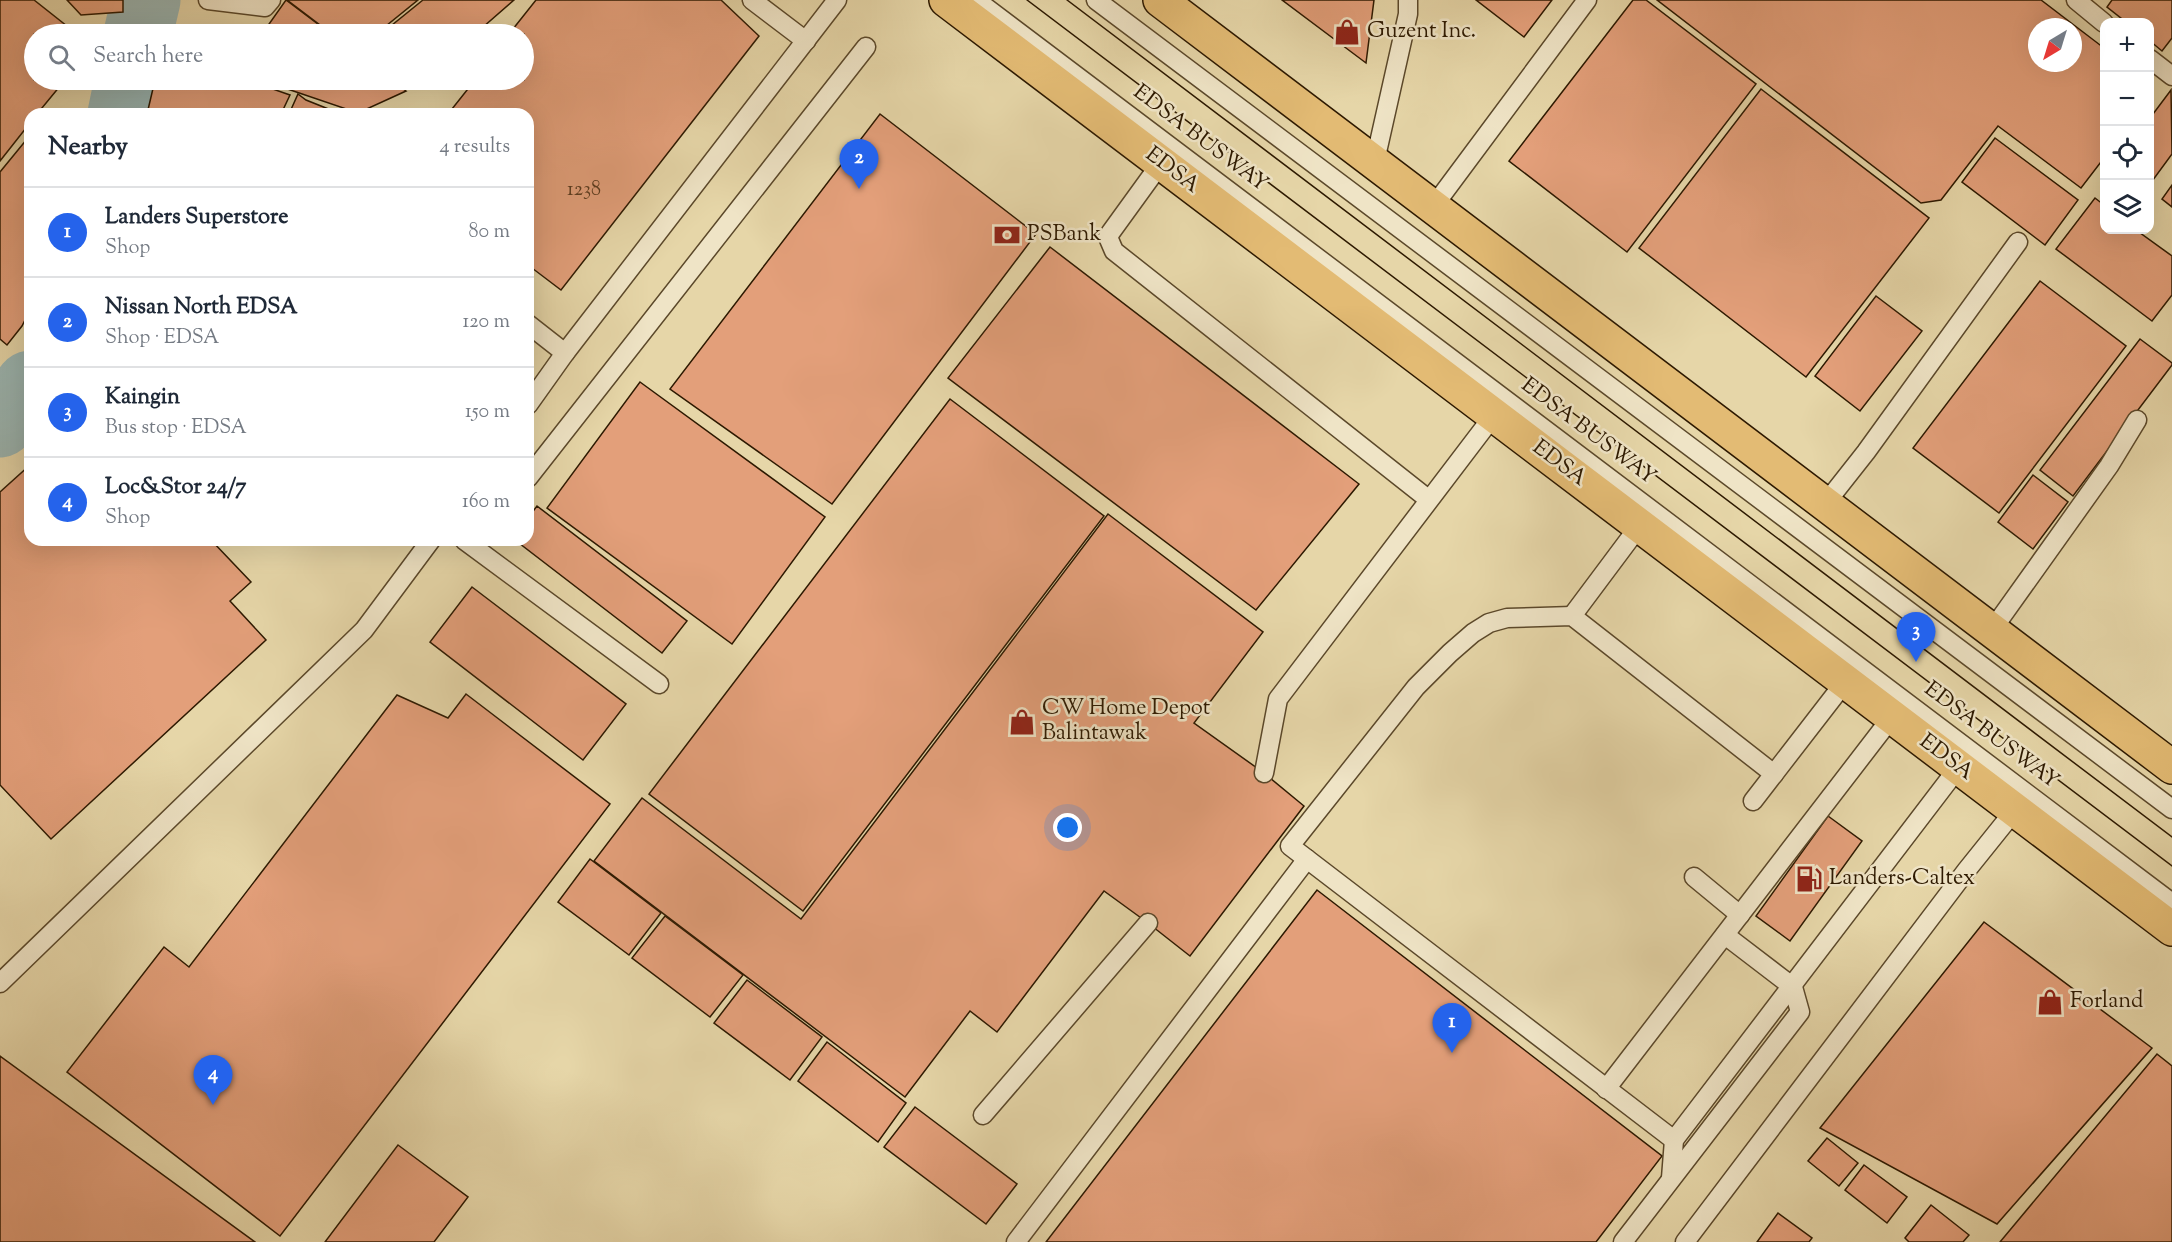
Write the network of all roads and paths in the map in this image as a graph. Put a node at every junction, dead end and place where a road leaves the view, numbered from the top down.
1 (208, 0) edge
2 (271, 0) edge
3 (752, 0) edge
4 (837, 0) edge
5 (946, 0) edge
6 (976, 0) edge
7 (1095, 0) edge
8 (1160, 0) edge
9 (1408, 0) edge
10 (1587, 0) edge
11 (2076, 0) edge
12 (2100, 20) edge
13 (806, 41) junction
14 (866, 47) dead end
15 (2154, 62) edge
16 (2172, 76) edge
17 (1375, 161) junction
18 (1161, 163) junction
19 (1433, 207) junction
20 (2018, 242) dead end
21 (534, 329) edge
22 (565, 353) junction
23 (534, 397) edge
24 (1494, 415) junction
25 (2137, 420) dead end
26 (534, 470) edge
27 (1428, 499) junction
28 (1825, 504) junction
29 (1640, 525) junction
30 (427, 546) edge
31 (478, 546) edge
32 (1572, 616) junction
33 (1992, 630) junction
34 (1845, 682) junction
35 (659, 684) dead end
36 (1892, 717) junction
37 (2172, 767) edge
38 (1959, 768) junction
39 (1264, 773) dead end
40 (1774, 774) junction
41 (1753, 801) dead end
42 (2172, 809) edge
43 (2015, 810) junction
44 (1307, 860) junction
45 (1694, 878) dead end
46 (2172, 903) edge
47 (1740, 915) junction
48 (1148, 923) dead end
49 (2172, 929) edge
50 (1725, 935) junction
51 (0, 983) edge
52 (1792, 987) junction
53 (1606, 1089) junction
54 (983, 1115) dead end
55 (1674, 1140) junction
56 (1671, 1178) junction
57 (1016, 1242) edge
58 (1623, 1242) edge
59 (1684, 1242) edge

1 - 2 lane
3 - 13 lane
4 - 13 lane
5 - 18 highway, EDSA
6 - 46 lane, EDSA BUSWAY
7 - 42 lane
8 - 17 highway
9 - 17 lane
10 - 19 lane
11 - 12 lane
13 - 22 lane
14 - 26 lane
15 - 16 lane
17 - 19 highway
18 - 24 highway, EDSA
18 - 27 lane
19 - 28 highway
20 - 28 lane
21 - 22 lane
22 - 23 lane
24 - 27 lane
24 - 29 highway, EDSA
25 - 33 lane
27 - 39 lane
28 - 33 highway
29 - 32 lane
29 - 34 highway, EDSA
30 - 51 lane
31 - 35 lane
32 - 40 lane
32 - 44 lane
33 - 37 highway
34 - 36 highway, EDSA
34 - 40 lane
36 - 38 highway, EDSA
36 - 47 lane
38 - 43 highway, EDSA
38 - 52 lane
40 - 41 lane
43 - 49 highway, EDSA
43 - 59 lane
44 - 53 lane
44 - 57 lane
45 - 47 lane
47 - 50 lane
48 - 54 lane
50 - 52 lane
50 - 53 lane
52 - 55 lane
52 - 56 lane
53 - 55 lane
55 - 56 lane
56 - 58 lane

